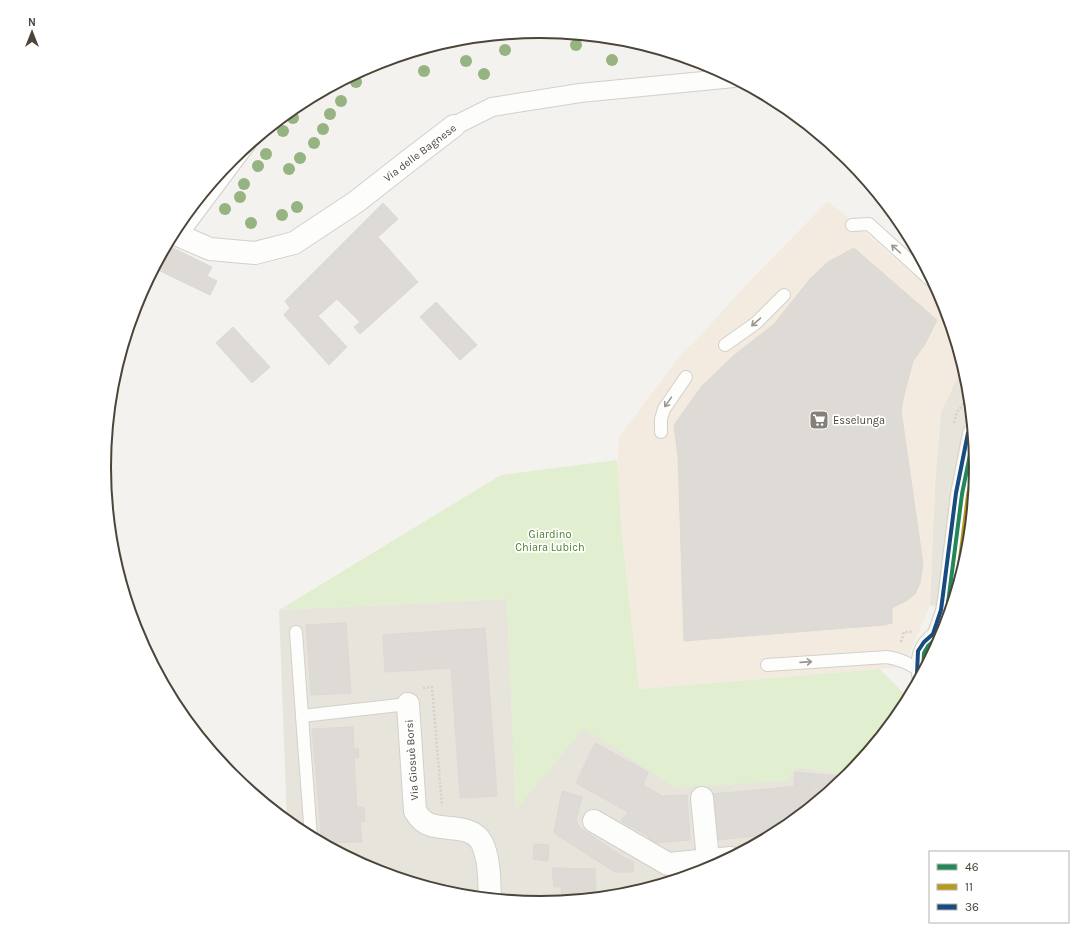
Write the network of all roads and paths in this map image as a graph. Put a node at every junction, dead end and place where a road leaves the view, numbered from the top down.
1 (723, 79) edge
2 (454, 126) joint
3 (214, 190) edge
4 (197, 210) edge
5 (852, 224) dead end
6 (179, 236) edge
7 (924, 274) edge
8 (784, 295) dead end
9 (725, 345) dead end
10 (686, 377) dead end
11 (661, 432) dead end
12 (970, 456) edge
13 (949, 600) edge
14 (296, 632) dead end
15 (932, 643) edge
16 (923, 662) edge
17 (767, 665) dead end
18 (919, 670) edge
19 (414, 697) junction
20 (302, 716) junction
21 (702, 798) dead end
22 (442, 812) dead end
23 (594, 821) dead end
24 (310, 830) edge
25 (709, 862) edge
26 (703, 865) edge
27 (490, 894) edge

1 - 2 street, Via delle Bagnese
2 - 6 street, Via delle Bagnese
3 - 4 lane
7 -> 5 lane
8 -> 9 lane
10 -> 11 lane
12 - 13 main road
14 - 20 lane
15 - 16 main road
17 -> 18 lane
19 - 20 lane, Via Giosuè Borsi
19 - 22 path
19 - 27 street, Via Giosuè Borsi
20 - 24 lane
21 - 25 street
23 - 26 street

